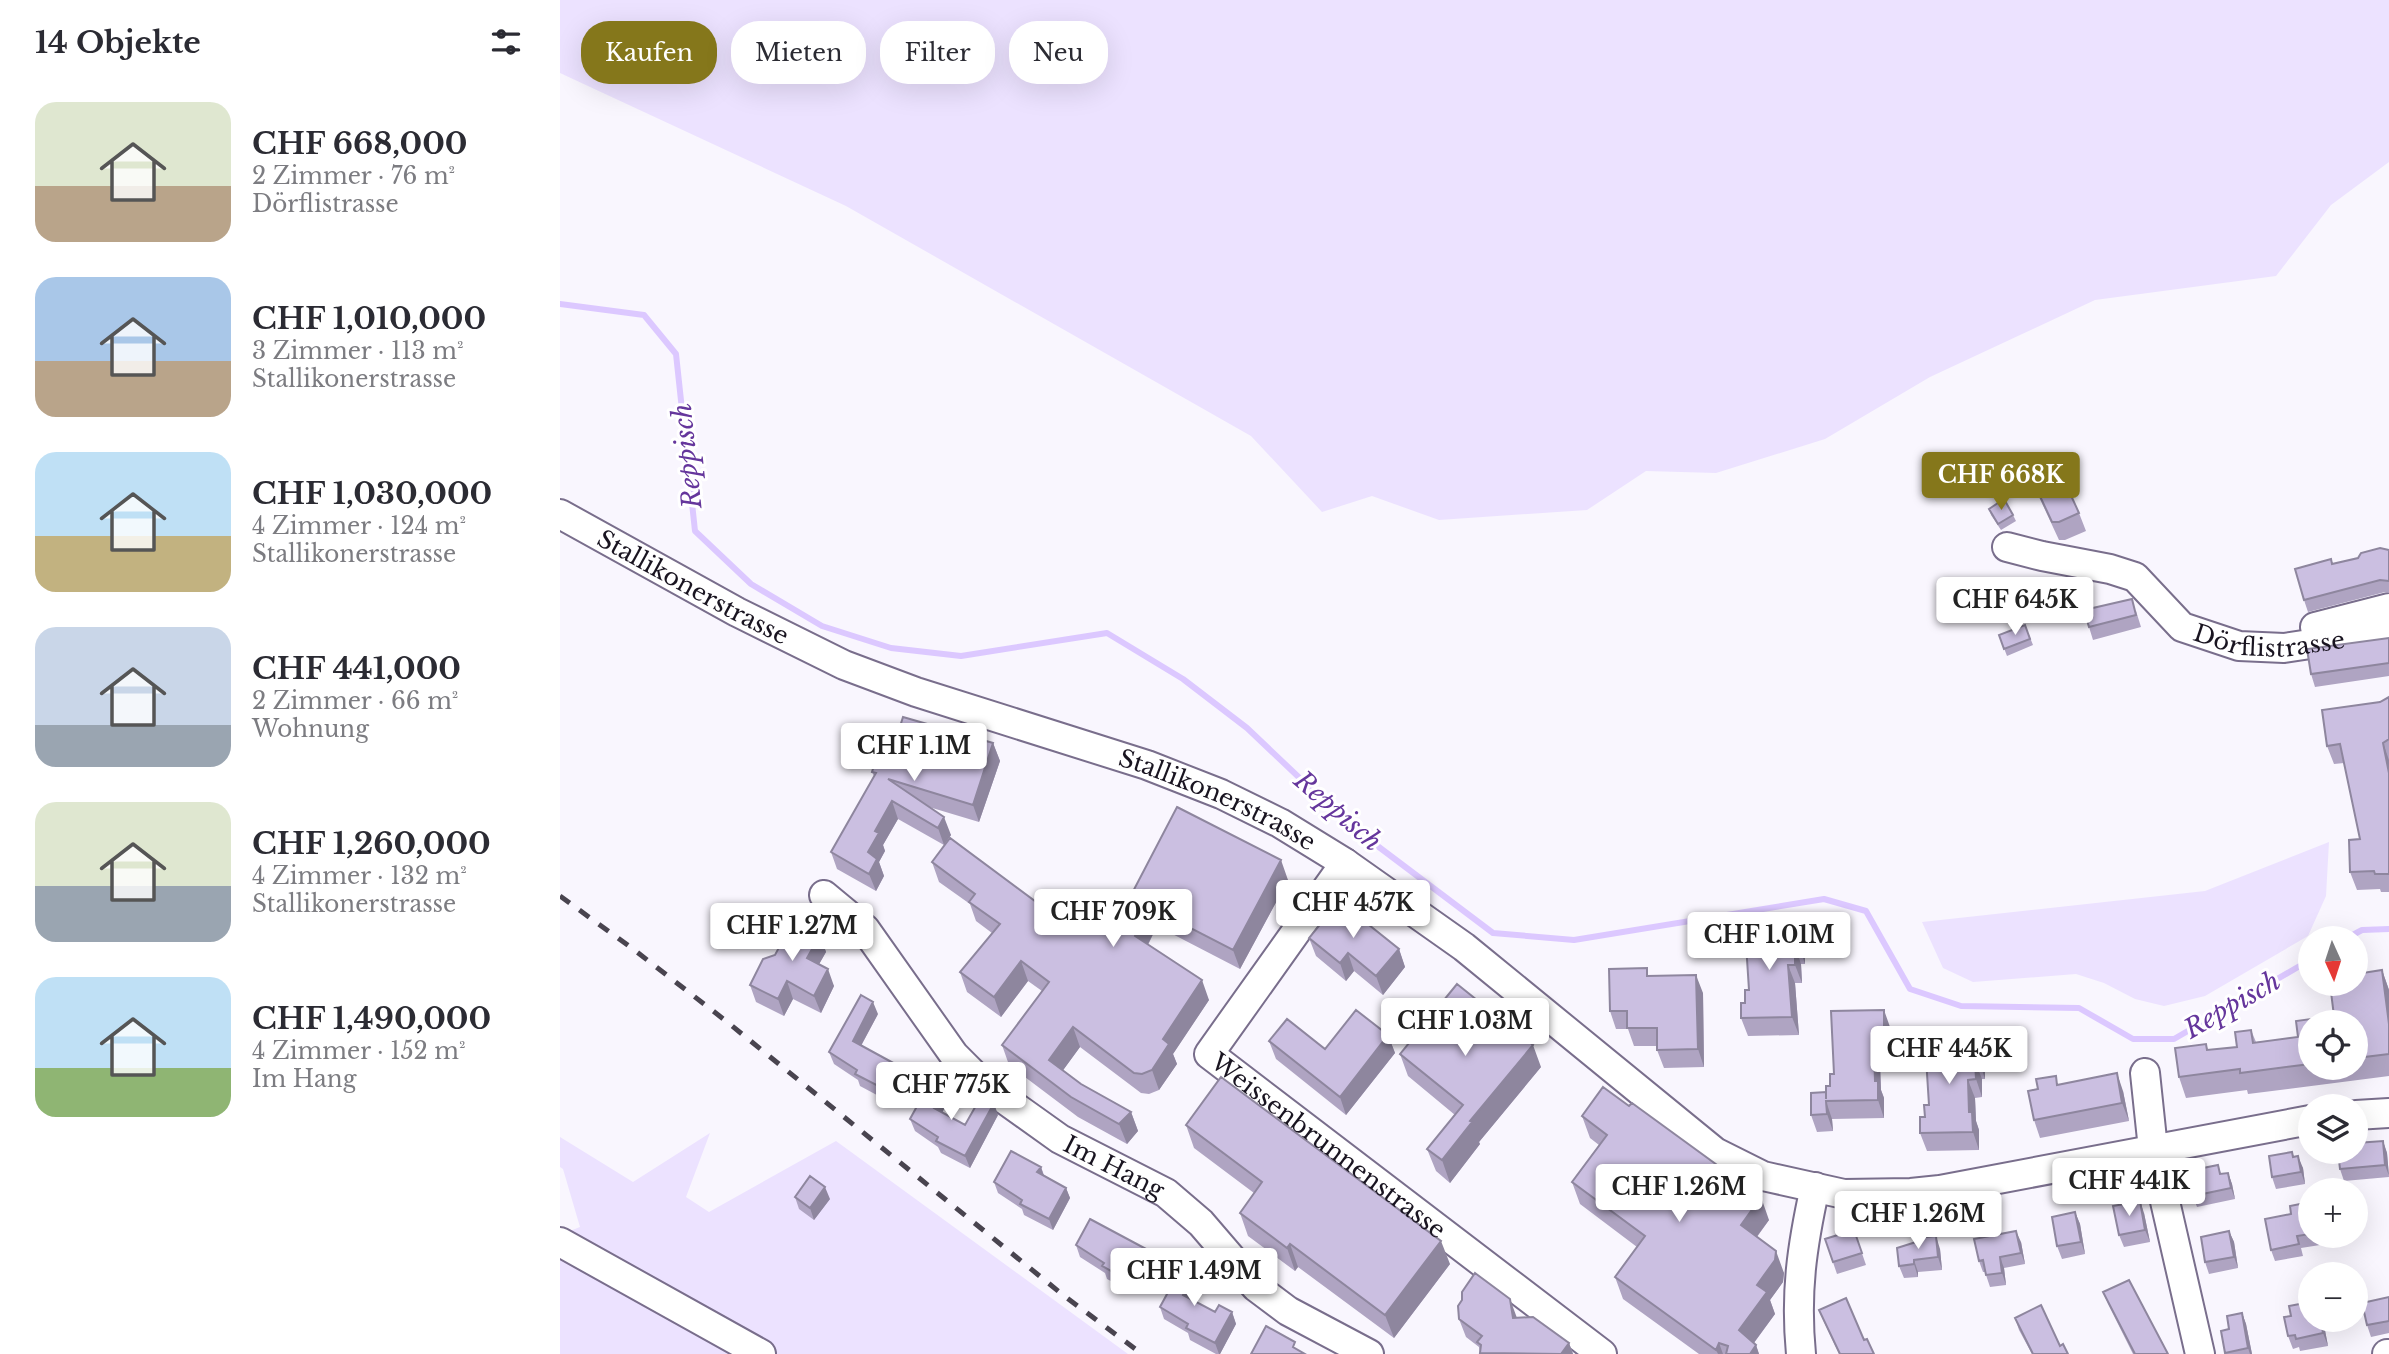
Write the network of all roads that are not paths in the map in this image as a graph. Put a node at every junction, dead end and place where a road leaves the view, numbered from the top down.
1 (560, 514) edge
2 (2007, 547) dead end
3 (2389, 608) edge
4 (2389, 632) edge
5 (2289, 633) dead end
6 (1345, 863) junction
7 (824, 895) dead end
8 (2145, 1073) dead end
9 (2389, 1113) edge
10 (2368, 1114) edge
11 (2298, 1122) edge
12 (2153, 1149) junction
13 (1815, 1187) junction
14 (560, 1242) edge
15 (761, 1354) edge
16 (1369, 1354) edge
17 (1602, 1354) edge
18 (1801, 1354) edge
19 (2200, 1354) edge

1 - 6 street, Stallikonerstrasse
2 - 4 street, Dörflistrasse
3 - 5 street
6 - 13 street, Stallikonerstrasse
6 - 17 street, Weissenbrunnenstrasse
7 - 16 street, Im Hang
8 - 12 street
9 - 10 street
11 - 12 street, Stallikonerstrasse
12 - 13 street, Stallikonerstrasse
12 - 19 street
13 - 18 street
14 - 15 street

